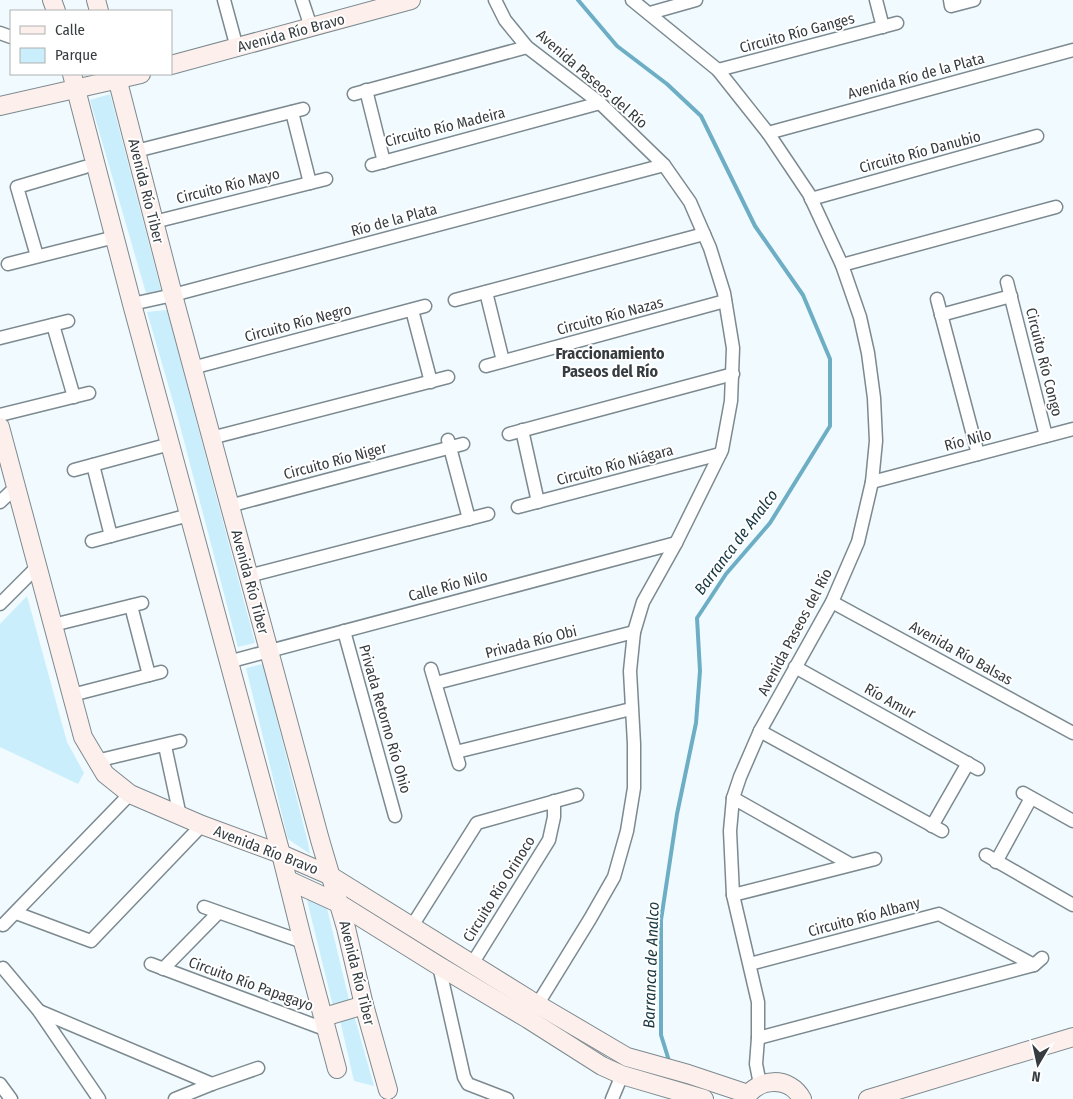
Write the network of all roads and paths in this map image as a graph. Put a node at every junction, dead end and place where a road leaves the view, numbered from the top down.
1 (224, 0) edge
2 (302, 0) edge
3 (411, 0) edge
4 (495, 0) edge
5 (632, 0) edge
6 (696, 0) edge
7 (876, 0) edge
8 (950, 0) edge
9 (974, 0) edge
10 (650, 13) junction
11 (897, 23) dead end
12 (883, 26) junction
13 (311, 27) junction
14 (528, 47) junction
15 (237, 48) junction
16 (1073, 50) edge
17 (172, 65) edge
18 (718, 70) junction
19 (132, 75) edge
20 (117, 77) edge
21 (74, 81) edge
22 (600, 103) junction
23 (0, 106) edge
24 (768, 133) junction
25 (1037, 136) dead end
26 (136, 151) junction
27 (664, 165) junction
28 (85, 167) dead end
29 (326, 179) dead end
30 (310, 183) junction
31 (811, 199) junction
32 (1056, 208) dead end
33 (154, 222) junction
34 (704, 234) junction
35 (115, 236) junction
36 (37, 256) junction
37 (8, 264) dead end
38 (842, 265) junction
39 (1008, 282) dead end
40 (486, 292) junction
41 (173, 295) junction
42 (1011, 296) junction
43 (937, 299) dead end
44 (455, 300) dead end
45 (725, 301) junction
46 (132, 304) junction
47 (425, 306) dead end
48 (412, 310) junction
49 (941, 315) junction
50 (68, 321) dead end
51 (54, 325) junction
52 (0, 338) edge
53 (503, 362) junction
54 (486, 366) dead end
55 (192, 368) junction
56 (733, 374) junction
57 (448, 377) dead end
58 (431, 382) junction
59 (89, 393) dead end
60 (74, 397) junction
61 (0, 426) edge
62 (1073, 429) edge
63 (522, 430) junction
64 (509, 434) dead end
65 (1046, 436) junction
66 (211, 438) junction
67 (449, 443) junction
68 (170, 444) junction
69 (463, 444) dead end
70 (720, 454) junction
71 (978, 454) junction
72 (93, 465) junction
73 (74, 470) dead end
74 (872, 482) junction
75 (16, 487) junction
76 (0, 502) edge
77 (538, 502) junction
78 (229, 506) junction
79 (518, 507) dead end
80 (488, 514) dead end
81 (189, 515) junction
82 (469, 519) junction
83 (112, 536) junction
84 (92, 541) dead end
85 (676, 543) junction
86 (37, 567) junction
87 (248, 576) junction
88 (832, 602) junction
89 (0, 604) edge
90 (53, 626) junction
91 (344, 631) junction
92 (634, 632) junction
93 (268, 652) junction
94 (228, 662) junction
95 (795, 667) junction
96 (431, 669) dead end
97 (436, 683) junction
98 (72, 695) junction
99 (631, 709) junction
100 (760, 731) junction
101 (1073, 733) edge
102 (180, 742) dead end
103 (165, 746) junction
104 (96, 762) junction
105 (130, 794) junction
106 (577, 795) dead end
107 (734, 798) junction
108 (554, 801) junction
109 (180, 816) junction
110 (395, 816) dead end
111 (1073, 821) edge
112 (202, 825) junction
113 (281, 854) junction
114 (875, 859) dead end
115 (850, 864) junction
116 (329, 875) junction
117 (288, 880) junction
118 (733, 895) junction
119 (338, 903) junction
120 (1073, 905) edge
121 (204, 906) dead end
122 (16, 913) junction
123 (218, 913) junction
124 (3, 925) dead end
125 (412, 926) junction
126 (302, 942) junction
127 (472, 964) junction
128 (750, 964) junction
129 (439, 966) junction
130 (3, 968) dead end
131 (364, 1005) junction
132 (39, 1011) junction
133 (533, 1012) junction
134 (325, 1023) junction
135 (1073, 1037) edge
136 (758, 1038) junction
137 (258, 1068) dead end
138 (337, 1068) dead end
139 (622, 1075) junction
140 (0, 1084) edge
141 (212, 1084) junction
142 (388, 1090) dead end
143 (751, 1093) edge
144 (701, 1098) edge
145 (11, 1099) edge
146 (99, 1099) edge
147 (175, 1099) edge
148 (507, 1099) edge
149 (612, 1099) edge
150 (802, 1099) edge
151 (868, 1099) edge

1 - 15 street
2 - 13 street
3 - 13 street, Avenida Río Bravo
4 - 14 street, Avenida Paseos del Río
5 - 10 street, Avenida Paseos del Río
6 - 10 street
7 - 12 street
8 - 9 street
10 - 18 street, Avenida Paseos del Río
11 - 12 street, Circuito Río Ganges
12 - 18 street, Circuito Río Ganges
13 - 15 street, Avenida Río Bravo
14 - 22 street, Avenida Paseos del Río
14 - 22 street, Circuito Río Madeira
15 - 17 street, Avenida Río Bravo
16 - 24 street, Avenida Río de la Plata
18 - 24 street, Avenida Paseos del Río
19 - 20 street
20 - 21 street
20 - 26 street, Avenida Río Tiber
21 - 23 street
21 - 35 street
22 - 27 street, Avenida Paseos del Río
24 - 31 street, Avenida Paseos del Río
25 - 31 street, Circuito Río Danubio
26 - 30 street
26 - 33 street, Avenida Río Tiber
27 - 34 street, Avenida Paseos del Río
27 - 41 street, Río de la Plata
28 - 36 street
29 - 30 street, Circuito Río Mayo
30 - 33 street, Circuito Río Mayo
31 - 38 street, Avenida Paseos del Río
32 - 38 street
33 - 41 street, Avenida Río Tiber
34 - 40 street
34 - 45 street, Avenida Paseos del Río
35 - 36 street
35 - 46 street
36 - 37 street
38 - 74 street, Avenida Paseos del Río
39 - 42 street, Circuito Río Congo
40 - 44 street
40 - 53 street
41 - 46 street, Río de la Plata
41 - 55 street, Avenida Río Tiber
42 - 49 street, Circuito Río Congo
42 - 65 street, Circuito Río Congo
43 - 49 street
45 - 53 street, Circuito Río Nazas
45 - 56 street, Avenida Paseos del Río
46 - 68 street
47 - 48 street, Circuito Río Negro
48 - 55 street, Circuito Río Negro
48 - 58 street
49 - 71 street
50 - 51 street
51 - 52 street
51 - 60 street
53 - 54 street, Circuito Río Nazas
55 - 66 street, Avenida Río Tiber
56 - 63 street
56 - 70 street, Avenida Paseos del Río
57 - 58 street
58 - 66 street
59 - 60 street
60 - 61 street
61 - 75 street, Avenida Río Bravo
62 - 65 street, Río Nilo
63 - 64 street
63 - 77 street
65 - 71 street, Río Nilo
66 - 78 street, Avenida Río Tiber
67 - 69 street, Circuito Río Niger
67 - 78 street, Circuito Río Niger
67 - 82 street
68 - 72 street
68 - 81 street
70 - 77 street, Circuito Río Niágara
70 - 85 street, Avenida Paseos del Río
71 - 74 street, Río Nilo
72 - 73 street
72 - 83 street
74 - 88 street, Avenida Paseos del Río
75 - 76 street
75 - 86 street, Avenida Río Bravo
77 - 79 street, Circuito Río Niágara
78 - 87 street, Avenida Río Tiber
80 - 82 street
81 - 83 street
81 - 94 street
82 - 87 street
83 - 84 street
85 - 91 street, Calle Río Nilo
85 - 92 street, Avenida Paseos del Río
86 - 89 street
86 - 90 street, Avenida Río Bravo
87 - 93 street, Avenida Río Tiber
88 - 95 street, Avenida Paseos del Río
88 - 101 street, Avenida Río Balsas
90 - 98 street, Avenida Río Bravo
90 - 98 street
91 - 93 street, Calle Río Nilo
91 - 110 street, Privada Retorno Río Ohio
92 - 97 street, Privada Río Obi
92 - 99 street, Avenida Paseos del Río
93 - 94 street, Calle Río Nilo
93 - 116 street, Avenida Río Tiber
94 - 113 street
95 - 100 street, Avenida Paseos del Río
95 - 100 street, Río Amur
96 - 97 street
97 - 99 street
98 - 104 street, Avenida Río Bravo
99 - 133 street, Avenida Paseos del Río
100 - 107 street, Avenida Paseos del Río
102 - 103 street
103 - 104 street
103 - 109 street
104 - 105 street, Avenida Río Bravo
105 - 109 street, Avenida Río Bravo
105 - 122 street
106 - 108 street, Circuito Río Orinoco
107 - 115 street
107 - 118 street, Avenida Paseos del Río
108 - 125 street, Circuito Río Orinoco
108 - 127 street, Circuito Río Orinoco
109 - 112 street, Avenida Río Bravo
111 - 120 street
112 - 113 street, Avenida Río Bravo
112 - 122 street
113 - 116 street, Avenida Río Bravo
113 - 117 street
114 - 115 street
115 - 118 street
116 - 119 street, Avenida Río Tiber
116 - 125 street, Avenida Río Bravo
117 - 119 street, Avenida Río Bravo
117 - 126 street
118 - 128 street, Avenida Paseos del Río
119 - 129 street, Avenida Río Bravo
119 - 131 street, Avenida Río Tiber
121 - 123 street
122 - 124 street
123 - 126 street
123 - 134 street, Circuito Río Papagayo
125 - 127 street, Avenida Río Bravo
126 - 134 street
127 - 133 street, Avenida Río Bravo
128 - 136 street, Avenida Paseos del Río
128 - 136 street, Circuito Río Albany
129 - 133 street, Avenida Río Bravo
129 - 148 street
130 - 132 street
131 - 134 street
131 - 142 street, Avenida Río Tiber
132 - 141 street
132 - 146 street
133 - 139 street, Avenida Río Bravo
133 - 143 street, Avenida Río Bravo
134 - 138 street
135 - 151 street
136 - 143 street, Avenida Paseos del Río
137 - 141 street
139 - 144 street, Avenida Río Bravo
139 - 149 street
140 - 145 street
141 - 147 street
143 - 150 street, Avenida Río Bravo

